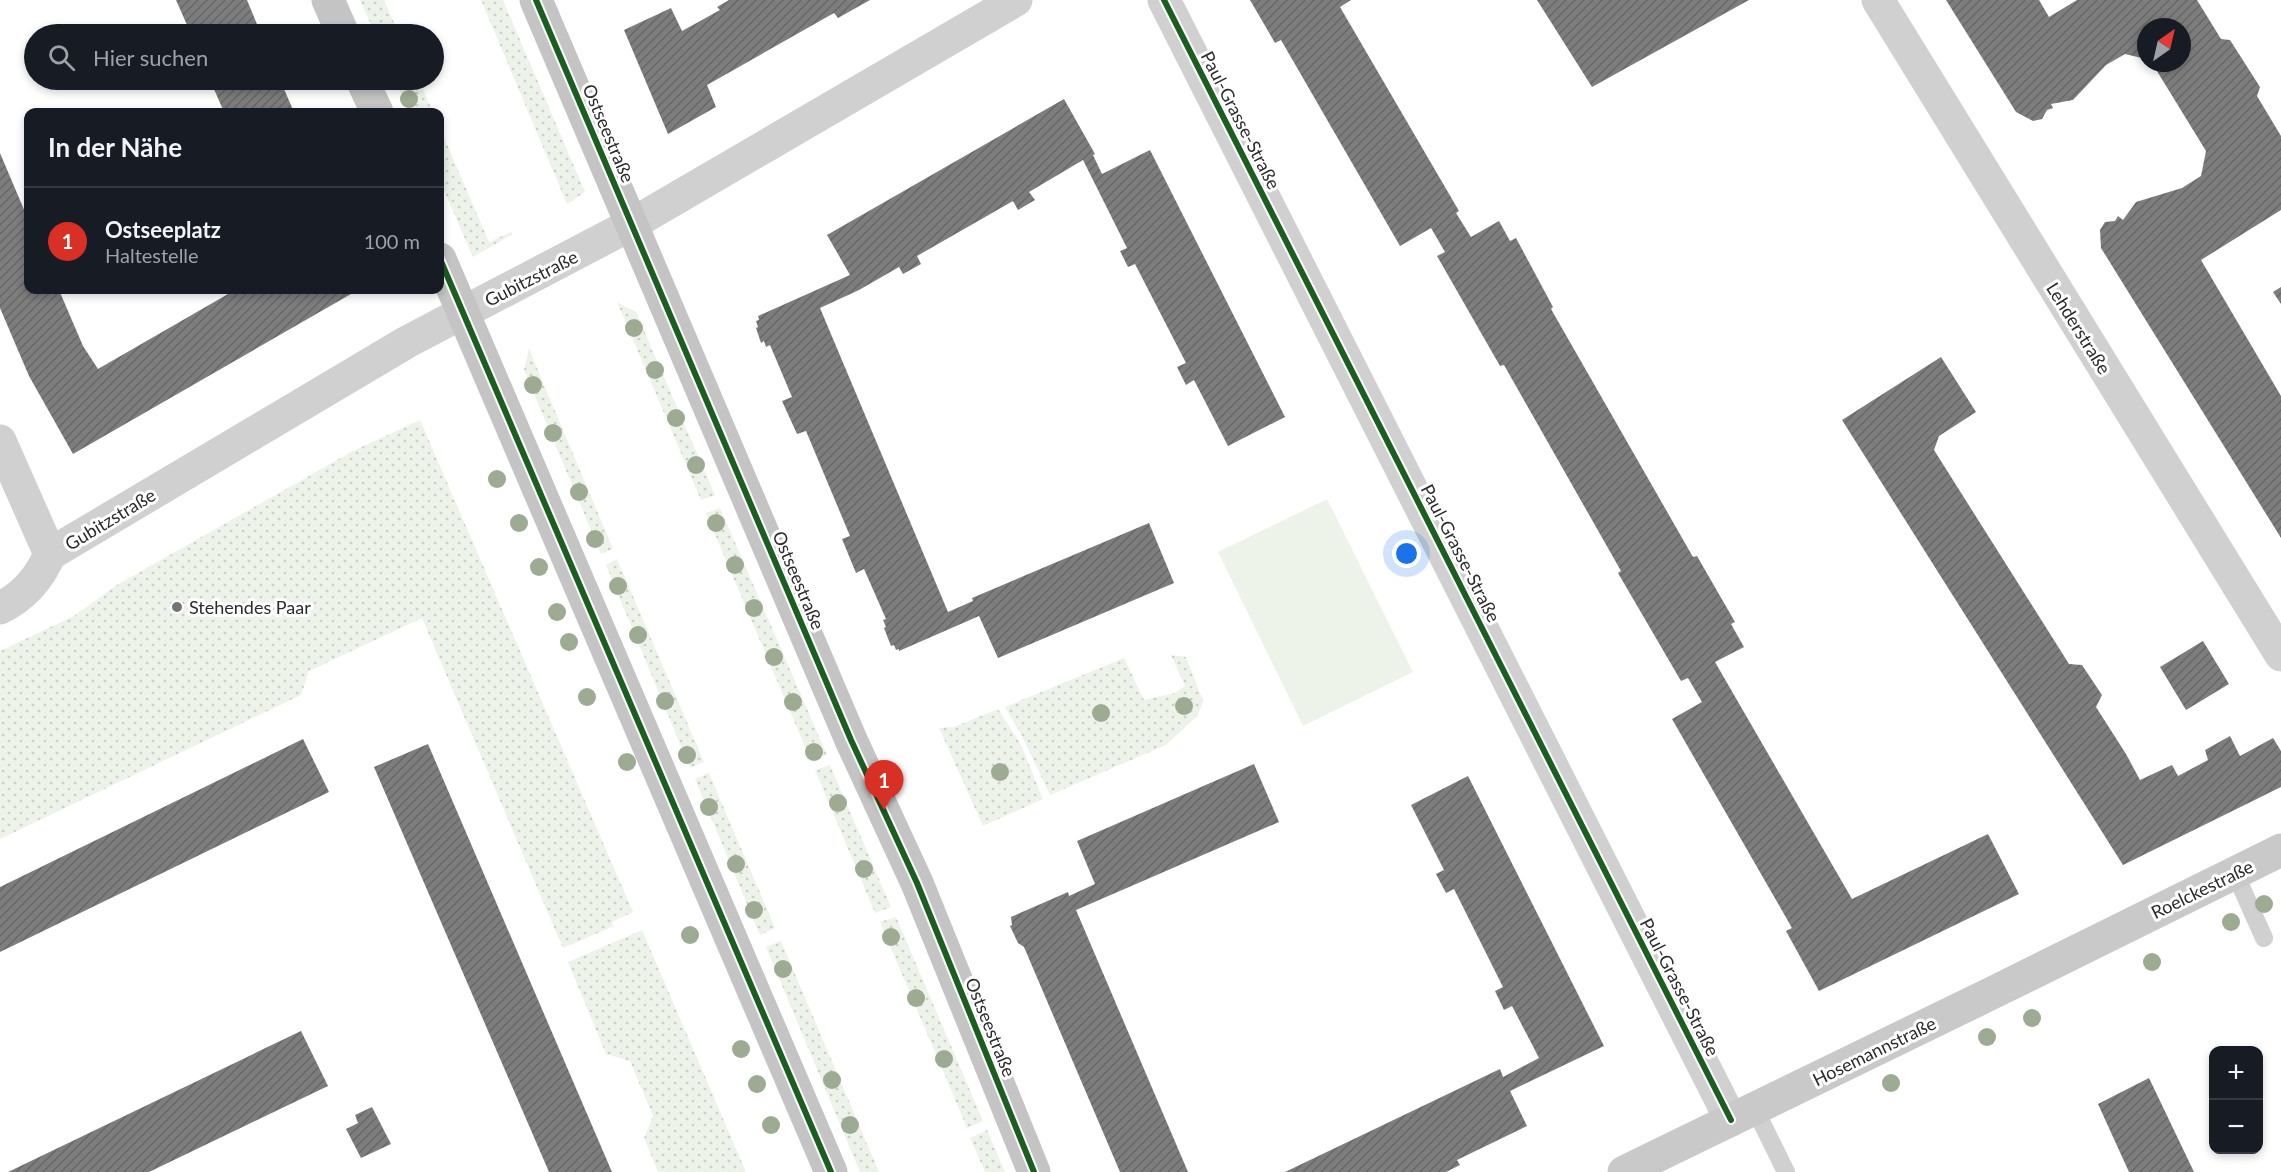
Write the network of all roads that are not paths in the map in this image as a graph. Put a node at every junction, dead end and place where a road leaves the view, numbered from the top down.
1 (328, 0) edge
2 (536, 0) edge
3 (1016, 0) edge
4 (1164, 0) edge
5 (1878, 0) edge
6 (339, 24) edge
7 (367, 90) edge
8 (375, 108) edge
9 (632, 224) junction
10 (444, 268) edge
11 (463, 313) junction
12 (0, 441) edge
13 (50, 554) junction
14 (0, 608) edge
15 (2281, 655) edge
16 (2281, 850) edge
17 (2235, 873) junction
18 (2123, 928) joint
19 (2264, 938) dead end
20 (1743, 1114) junction
21 (831, 1172) edge
22 (1034, 1172) edge
23 (1624, 1172) edge
24 (1786, 1172) edge

1 - 6 main road
2 - 9 main road, Ostseestraße
3 - 9 street, Gubitzstraße
4 - 20 street, Paul-Grasse-Straße
5 - 15 street, Lehderstraße
7 - 8 main road
9 - 11 street, Gubitzstraße
9 - 22 main road, Ostseestraße
10 - 11 main road
11 - 13 street, Gubitzstraße
11 - 21 main road
12 - 13 street
13 - 14 street, Gubitzstraße
16 - 17 street, Roelckestraße
17 - 18 street, Roelckestraße
17 - 19 lane
18 - 20 street, Hosemannstraße
20 - 23 street, Hosemannstraße
20 - 24 lane

